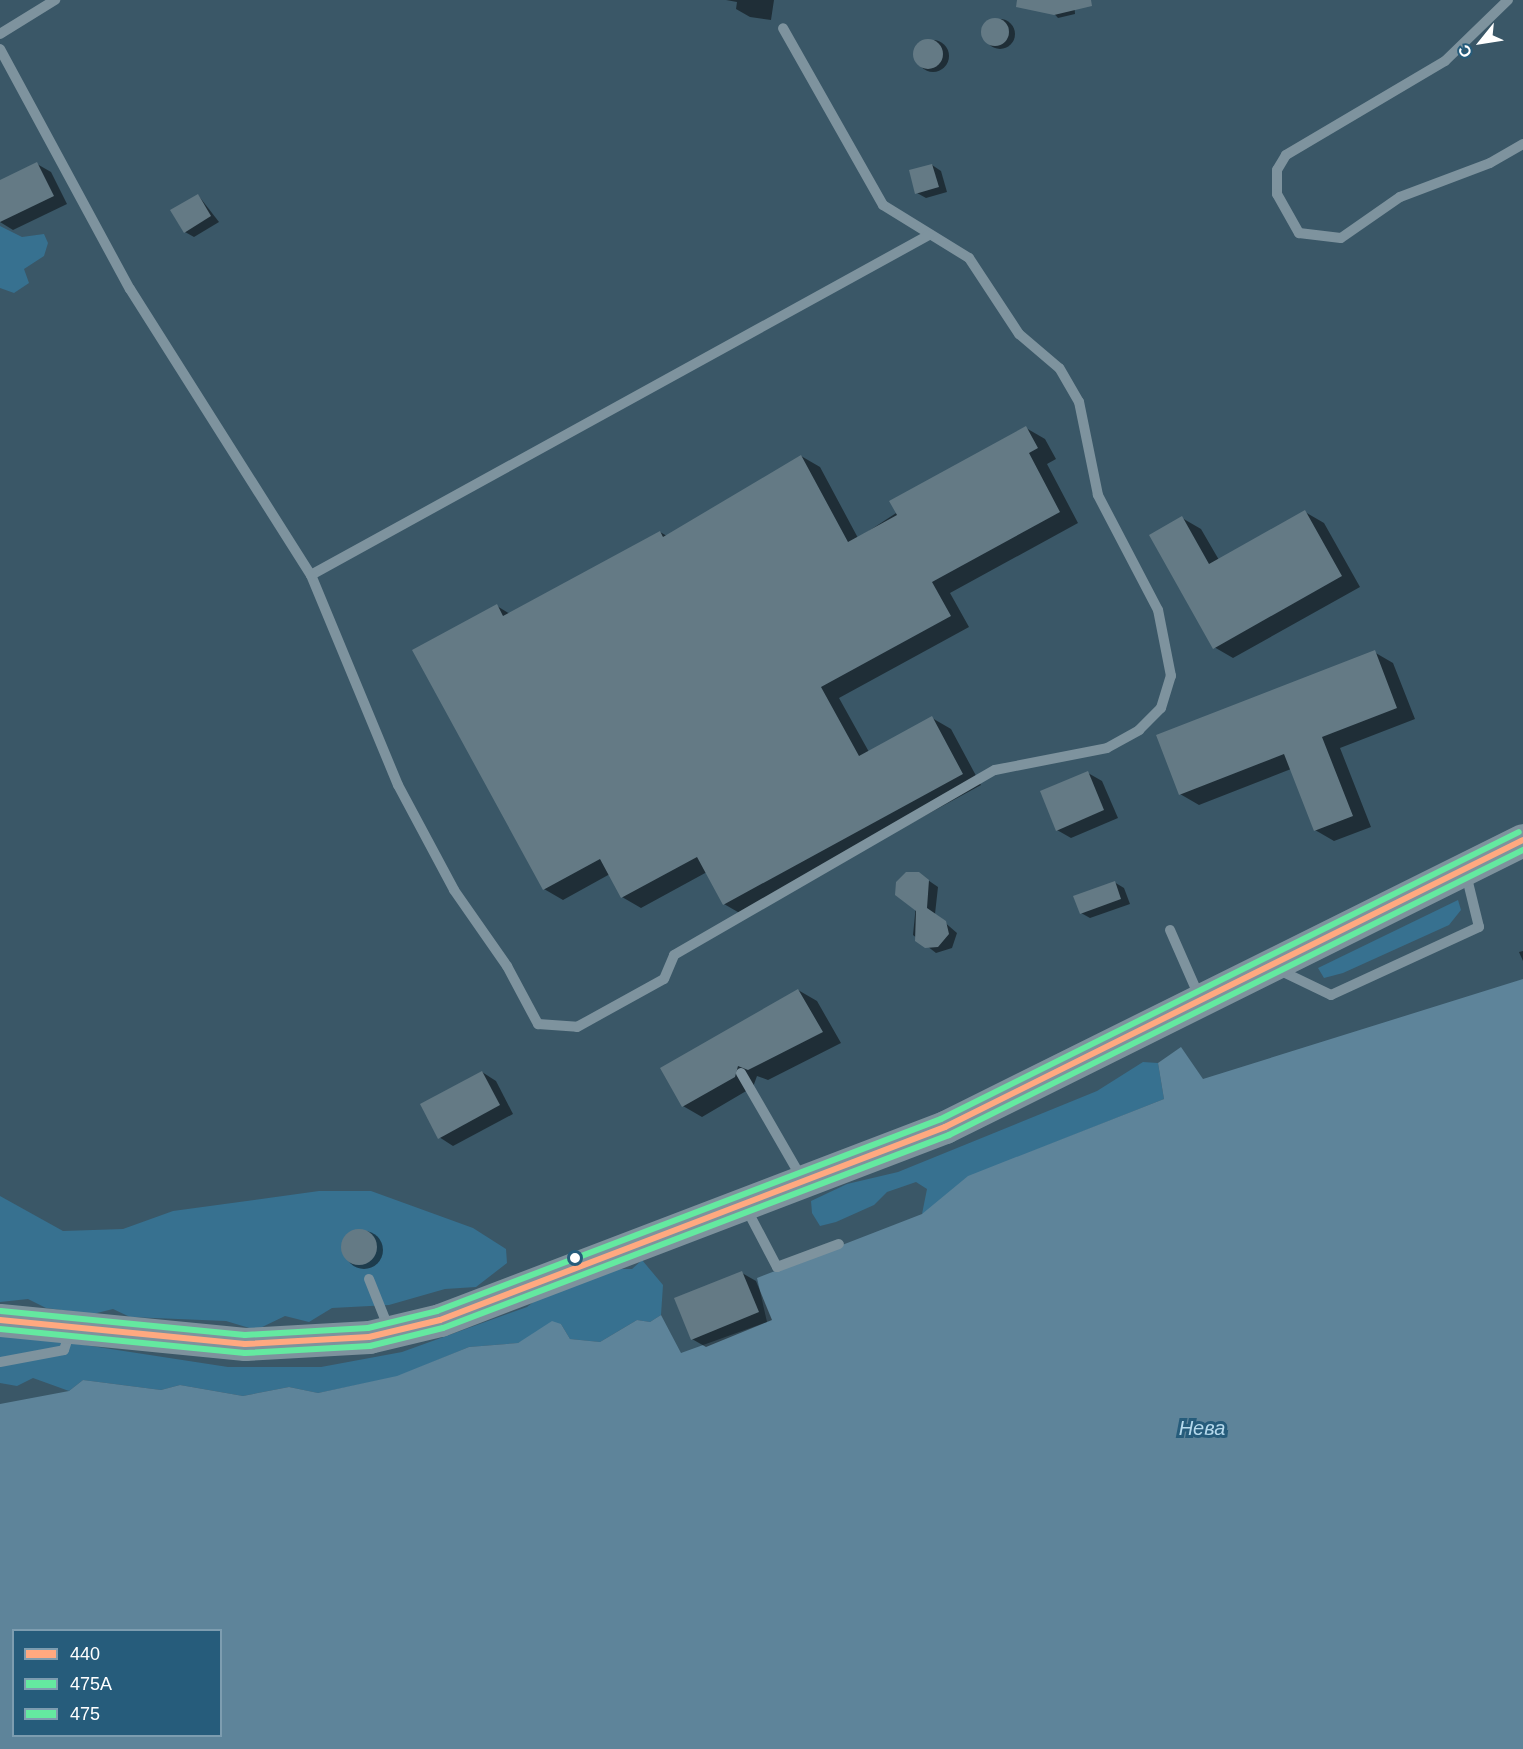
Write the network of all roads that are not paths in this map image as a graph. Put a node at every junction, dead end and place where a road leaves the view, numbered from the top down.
1 (55, 0) edge
2 (1508, 0) edge
3 (783, 28) dead end
4 (0, 34) edge
5 (0, 49) edge
6 (1523, 144) edge
7 (929, 235) junction
8 (311, 574) junction
9 (1523, 840) edge
10 (1465, 869) junction
11 (1170, 930) dead end
12 (1268, 965) junction
13 (1201, 999) junction
14 (741, 1073) dead end
15 (804, 1183) junction
16 (745, 1206) junction
17 (839, 1244) dead end
18 (369, 1279) dead end
19 (0, 1320) edge
20 (71, 1328) junction
21 (390, 1332) junction
22 (0, 1362) edge

1 - 4 lane
2 - 6 lane
3 - 7 lane
5 - 8 lane
7 - 8 lane
7 - 8 lane
9 - 10 main road
10 - 12 main road
10 - 12 lane
11 - 13 lane
12 - 13 main road
13 - 15 main road
14 - 15 lane
15 - 16 main road
16 - 17 lane
16 - 21 main road
18 - 21 lane
19 - 20 main road
20 - 21 main road
20 - 22 lane

